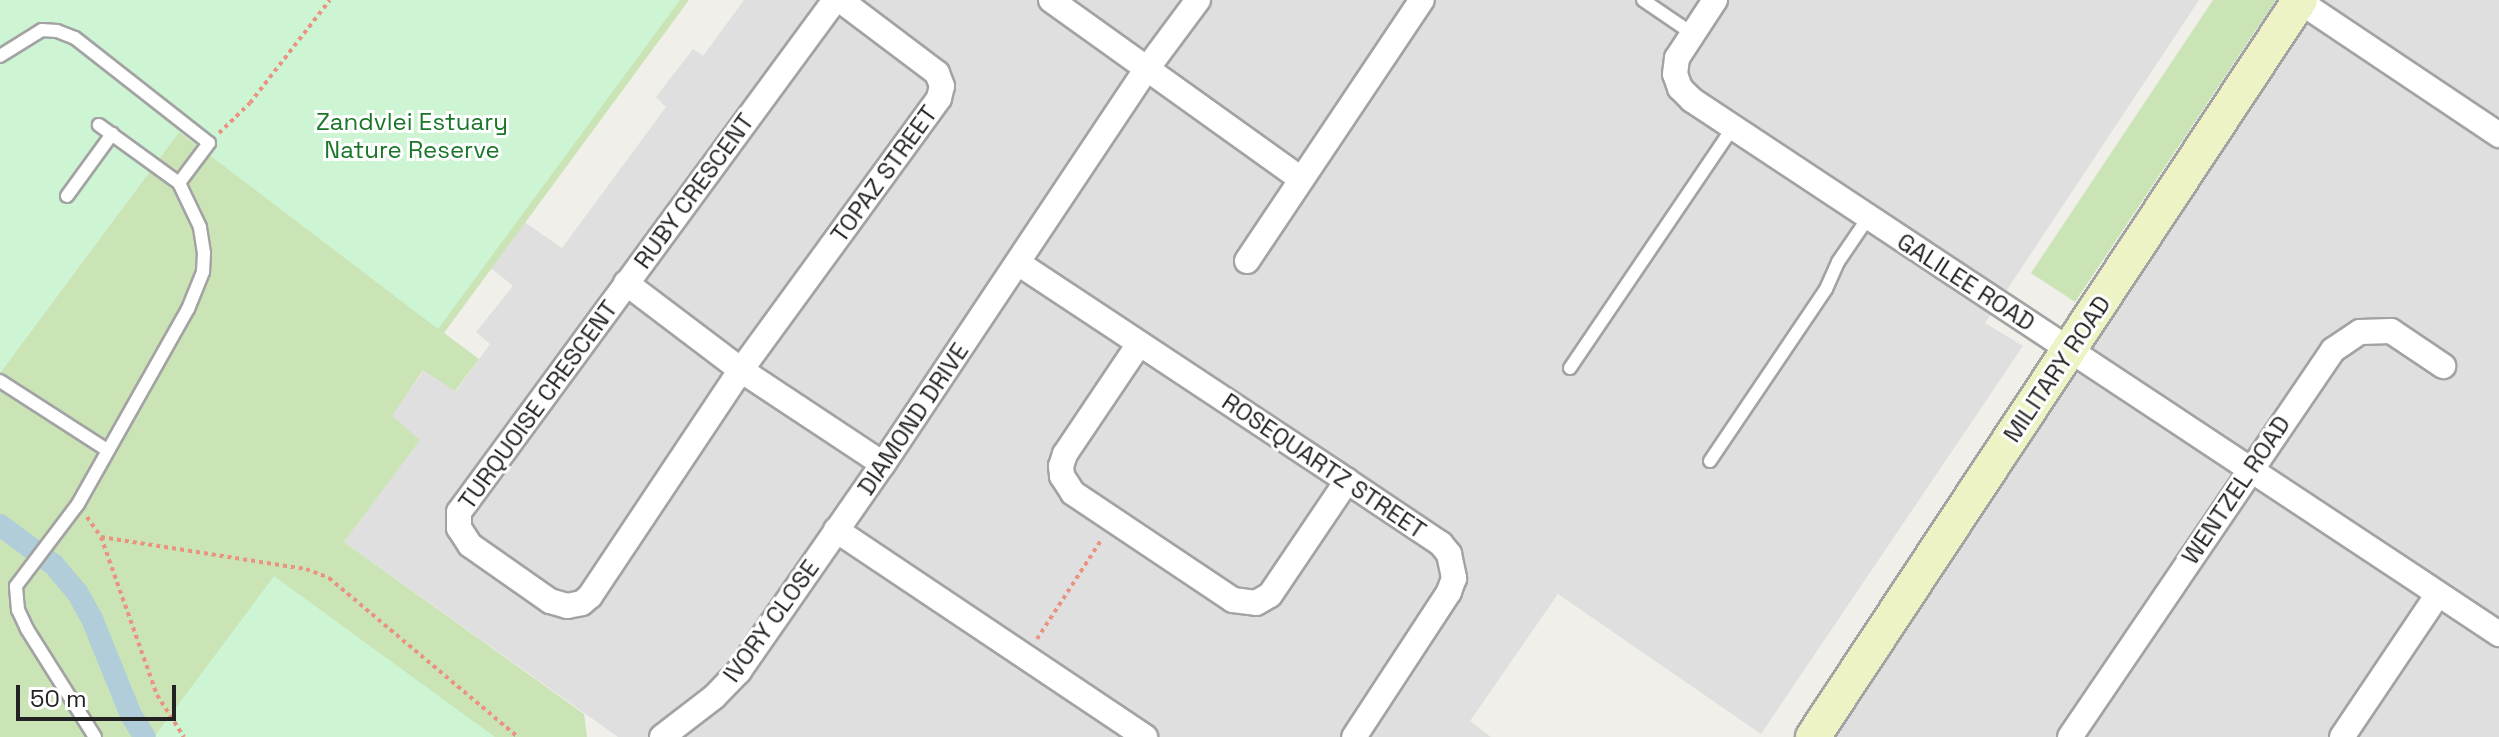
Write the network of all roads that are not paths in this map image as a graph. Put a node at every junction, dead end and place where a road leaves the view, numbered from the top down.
1 (837, 0) edge
2 (1051, 0) edge
3 (1198, 0) edge
4 (1422, 0) edge
5 (1643, 0) edge
6 (1715, 0) edge
7 (2300, 0) edge
8 (1693, 34) junction
9 (0, 56) edge
10 (1146, 70) junction
11 (99, 125) dead end
12 (1733, 127) junction
13 (112, 134) junction
14 (2499, 135) edge
15 (1301, 179) junction
16 (179, 183) junction
17 (67, 196) dead end
18 (1868, 218) junction
19 (1247, 261) dead end
20 (1018, 263) junction
21 (626, 283) junction
22 (1139, 344) junction
23 (2069, 350) junction
24 (2443, 366) dead end
25 (1570, 368) dead end
26 (741, 370) junction
27 (0, 381) edge
28 (107, 450) junction
29 (1710, 461) dead end
30 (883, 464) junction
31 (2251, 466) junction
32 (1347, 481) junction
33 (836, 530) junction
34 (2438, 594) junction
35 (2499, 634) edge
36 (95, 737) edge
37 (662, 737) edge
38 (1145, 737) edge
39 (1354, 737) edge
40 (1813, 737) edge
41 (2070, 737) edge
42 (2342, 737) edge

1 - 21 street, RUBY CRESCENT
1 - 26 street, TOPAZ STREET
2 - 10 street
3 - 10 street, DIAMOND DRIVE
4 - 15 street
5 - 8 lane
6 - 8 street, GALILEE ROAD
7 - 14 street
7 - 23 main road, MILITARY ROAD
8 - 12 street, GALILEE ROAD
9 - 16 lane
10 - 15 street
10 - 20 street, DIAMOND DRIVE
11 - 13 lane
12 - 18 street, GALILEE ROAD
12 - 25 lane
13 - 16 lane
13 - 17 lane
15 - 19 street
16 - 28 lane
18 - 23 street, GALILEE ROAD
18 - 29 lane
20 - 22 street, ROSEQUARTZ STREET
20 - 30 street, DIAMOND DRIVE
21 - 26 street, RUBY CRESCENT
21 - 26 street, TURQUOISE CRESCENT
22 - 32 street, ROSEQUARTZ STREET
22 - 32 street
23 - 31 street, GALILEE ROAD
23 - 40 main road, MILITARY ROAD
24 - 31 street, WENTZEL ROAD
26 - 30 street, RUBY CRESCENT
27 - 28 lane
28 - 36 lane
30 - 33 street, DIAMOND DRIVE
31 - 34 street, GALILEE ROAD
31 - 41 street, WENTZEL ROAD
32 - 39 street, ROSEQUARTZ STREET
33 - 37 street, IVORY CLOSE
33 - 38 street
34 - 35 street, GALILEE ROAD
34 - 42 street

